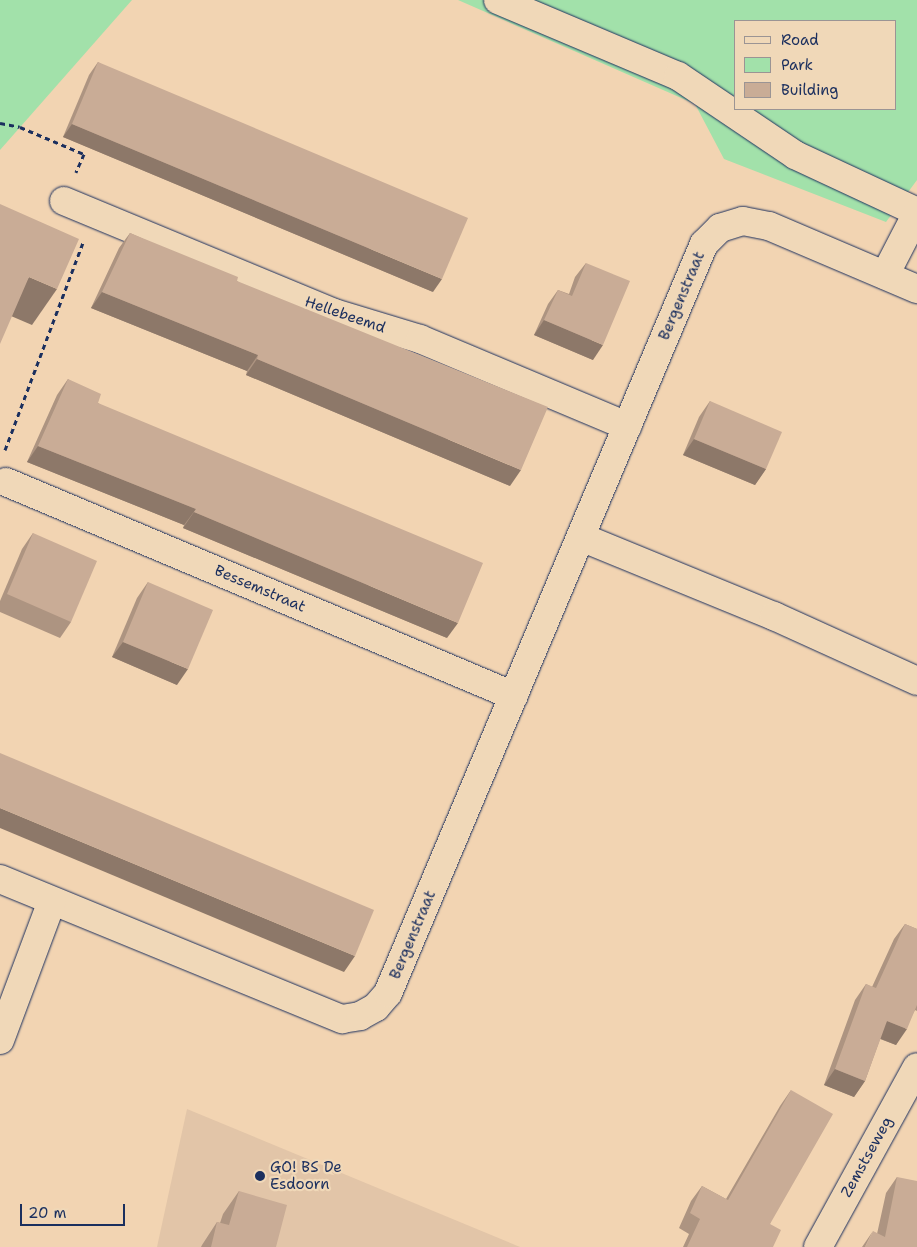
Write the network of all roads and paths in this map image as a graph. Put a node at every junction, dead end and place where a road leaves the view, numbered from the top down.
1 (498, 0) edge
2 (0, 123) edge
3 (64, 201) joint
4 (917, 212) edge
5 (94, 214) junction
6 (885, 275) junction
7 (917, 289) edge
8 (628, 426) junction
9 (4, 453) dead end
10 (6, 482) dead end
11 (581, 537) junction
12 (917, 681) edge
13 (514, 696) junction
14 (0, 879) edge
15 (52, 901) junction
16 (0, 1040) edge
17 (917, 1067) edge
18 (818, 1247) edge

1 - 4 street
2 - 3 path
3 - 5 street, Hellebeemd
4 - 6 street
5 - 8 street, Hellebeemd
5 - 9 path
6 - 7 street, Bergenstraat
6 - 8 street, Bergenstraat
8 - 11 street, Bergenstraat
10 - 13 street, Bessemstraat
11 - 12 street
11 - 13 street, Bergenstraat
13 - 15 street, Bergenstraat
14 - 15 street, Bergenstraat
15 - 16 street
17 - 18 street, Zemstseweg

